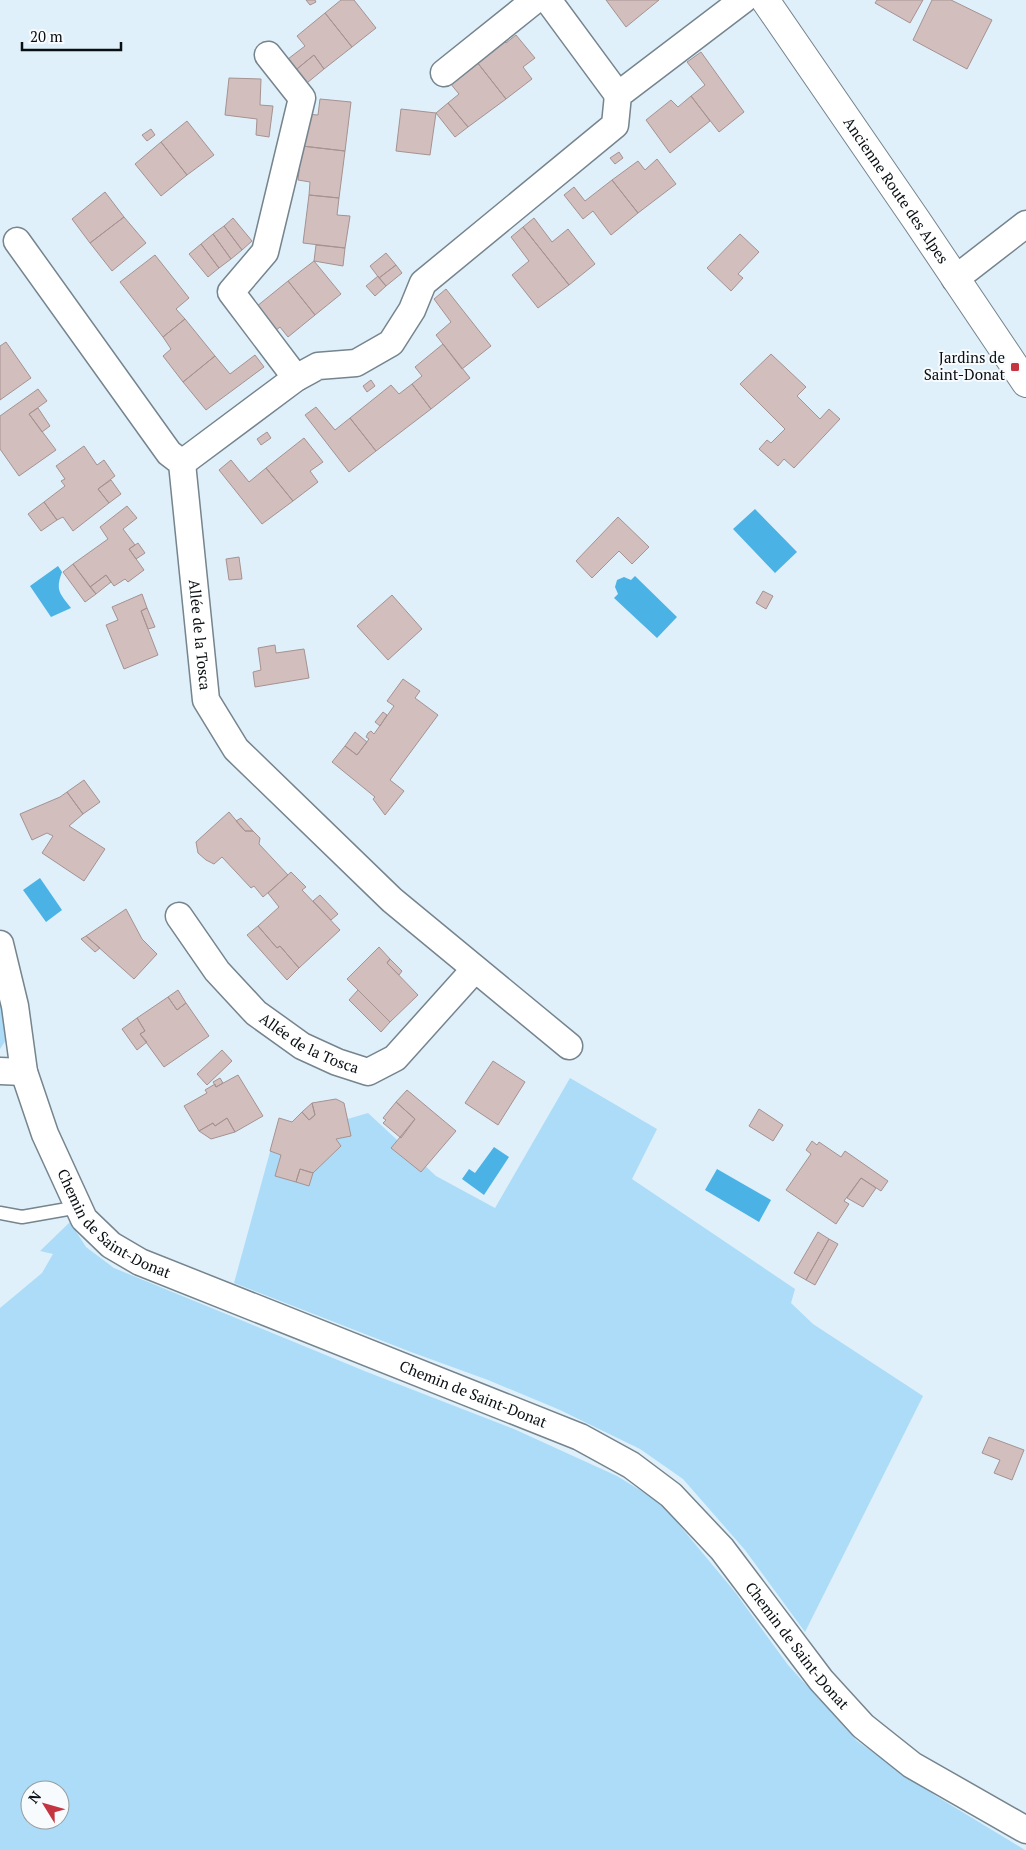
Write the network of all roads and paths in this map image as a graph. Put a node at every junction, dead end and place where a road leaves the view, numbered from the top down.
1 (535, 0) edge
2 (548, 0) edge
3 (743, 0) edge
4 (765, 0) edge
5 (268, 55) dead end
6 (444, 72) dead end
7 (618, 94) junction
8 (1026, 224) edge
9 (17, 241) dead end
10 (955, 278) junction
11 (296, 378) junction
12 (1026, 383) edge
13 (182, 463) junction
14 (179, 916) dead end
15 (0, 944) edge
16 (475, 969) junction
17 (568, 1046) dead end
18 (12, 1072) edge
19 (79, 1207) junction
20 (0, 1213) edge
21 (1026, 1830) edge

1 - 6 street
2 - 7 street
3 - 7 street
4 - 10 main road, Ancienne Route des Alpes
5 - 11 street
7 - 11 street
8 - 10 street
9 - 13 street
10 - 12 main road, Ancienne Route des Alpes
11 - 13 street
13 - 16 street, Allée de la Tosca
14 - 16 street, Allée de la Tosca
15 - 18 street, Chemin de Saint-Donat
16 - 17 street, Allée de la Tosca
18 - 19 street, Chemin de Saint-Donat
19 - 20 lane
19 - 21 street, Chemin de Saint-Donat

